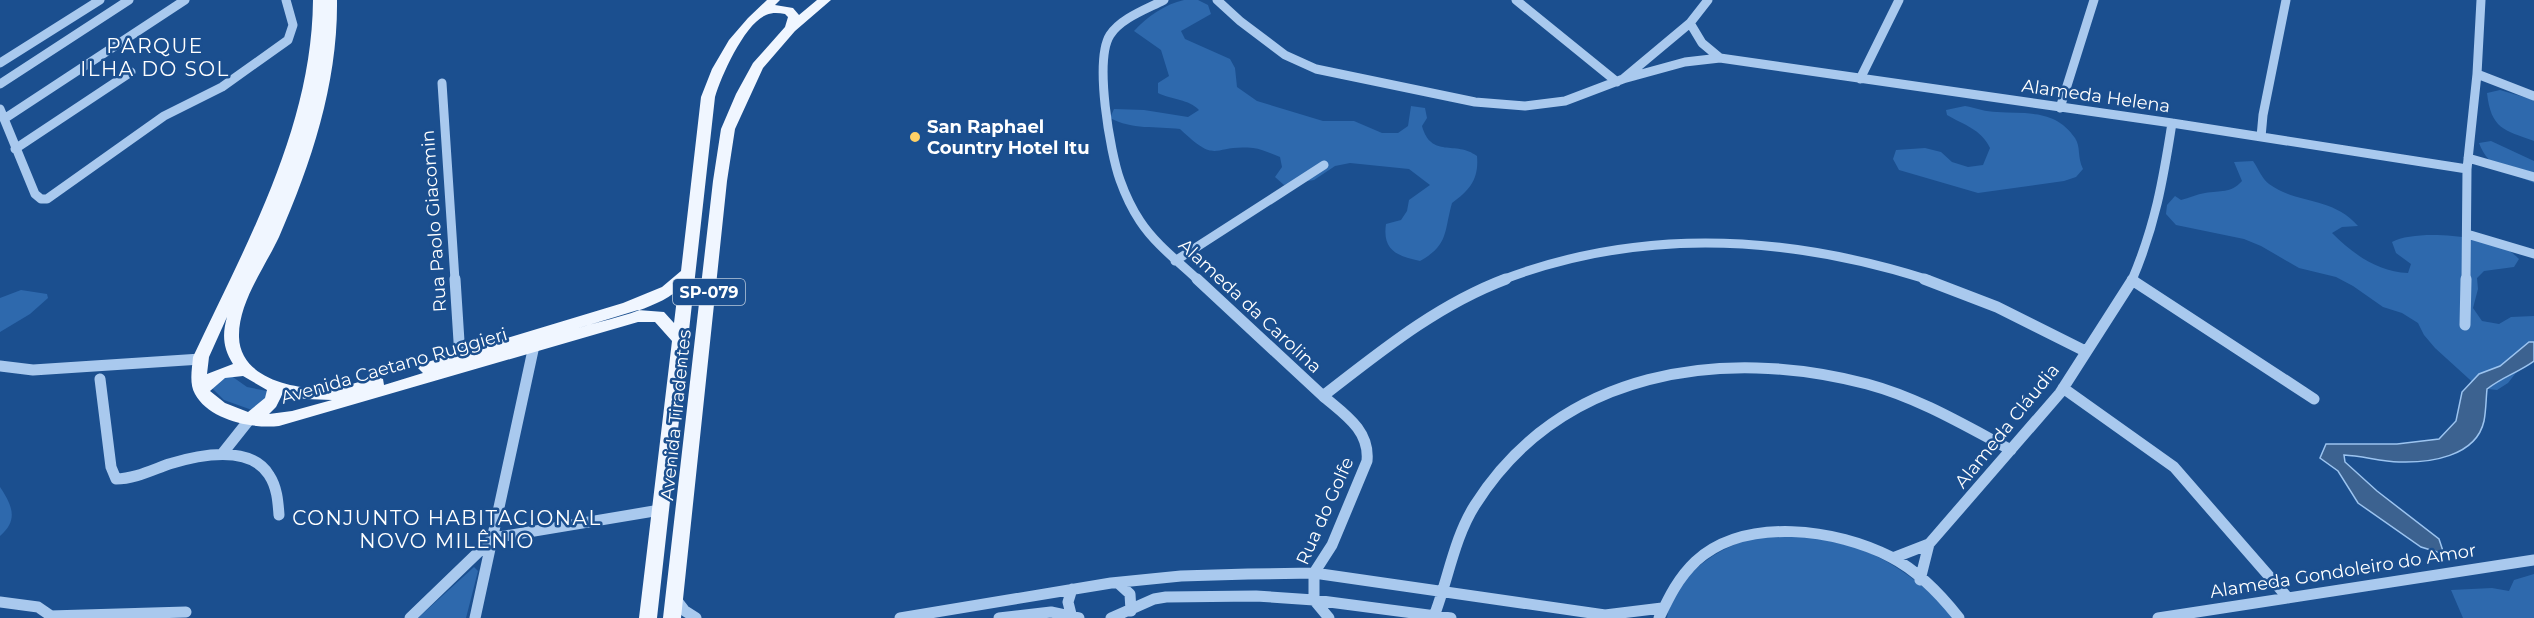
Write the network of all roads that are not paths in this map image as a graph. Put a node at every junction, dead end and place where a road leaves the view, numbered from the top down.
1 (100, 0) edge
2 (129, 0) edge
3 (185, 0) edge
4 (286, 0) edge
5 (319, 0) edge
6 (331, 0) edge
7 (774, 0) edge
8 (825, 0) edge
9 (1164, 0) edge
10 (1218, 0) edge
11 (1516, 0) edge
12 (1899, 0) edge
13 (2094, 0) edge
14 (2286, 0) edge
15 (2481, 0) edge
16 (1705, 1) edge
17 (759, 13) junction
18 (1690, 23) junction
19 (791, 28) junction
20 (1720, 58) junction
21 (0, 63) edge
22 (131, 72) dead end
23 (2477, 74) junction
24 (1860, 79) junction
25 (1620, 81) junction
26 (442, 83) dead end
27 (0, 84) edge
28 (2534, 96) edge
29 (2060, 108) junction
30 (2, 114) edge
31 (2172, 123) junction
32 (2261, 137) junction
33 (15, 149) junction
34 (2468, 158) junction
35 (1324, 165) dead end
36 (2467, 169) junction
37 (2534, 177) edge
38 (2467, 234) junction
39 (2534, 254) edge
40 (1175, 261) junction
41 (689, 272) junction
42 (2133, 280) junction
43 (667, 291) junction
44 (659, 316) junction
45 (2465, 325) dead end
46 (535, 340) junction
47 (680, 340) junction
48 (2085, 351) junction
49 (460, 357) junction
50 (201, 359) junction
51 (0, 366) edge
52 (245, 370) junction
53 (100, 380) dead end
54 (275, 387) junction
55 (2063, 388) junction
56 (201, 390) junction
57 (1323, 396) junction
58 (2314, 399) dead end
59 (249, 420) junction
60 (2011, 450) junction
61 (222, 454) junction
62 (660, 510) junction
63 (279, 515) dead end
64 (494, 538) junction
65 (1929, 544) junction
66 (1893, 558) junction
67 (2534, 560) edge
68 (1314, 573) junction
69 (1920, 580) junction
70 (1118, 583) junction
71 (1072, 589) junction
72 (1444, 592) junction
73 (675, 598) junction
74 (2288, 598) junction
75 (1314, 600) junction
76 (0, 602) edge
77 (186, 612) dead end
78 (1660, 613) edge
79 (1128, 615) edge
80 (1434, 616) junction
81 (52, 617) edge
82 (1074, 617) edge
83 (410, 618) edge
84 (475, 618) edge
85 (648, 618) edge
86 (672, 618) edge
87 (696, 618) edge
88 (900, 618) edge
89 (999, 618) edge
90 (1111, 618) edge
91 (1329, 618) edge
92 (1451, 618) edge
93 (1959, 618) edge
94 (2158, 618) edge

1 - 21 street
2 - 27 street
3 - 30 street
4 - 33 street
5 - 50 main road
6 - 52 main road
7 - 17 main road, Avenida Tiradentes / SP-079
8 - 19 main road, Avenida Tiradentes / SP-079
9 - 40 street, Alameda da Carolina
10 - 25 street, Alameda Helena
11 - 25 street
12 - 24 street
13 - 29 street
14 - 32 street
15 - 23 street
16 - 18 street
17 - 19 main road
17 - 41 main road, Avenida Tiradentes / SP-079
18 - 20 street
18 - 25 street
19 - 73 main road, Avenida Tiradentes / SP-079
20 - 24 street, Alameda Helena
20 - 25 street, Alameda Helena
22 - 33 street
23 - 28 street
23 - 34 street
24 - 29 street, Alameda Helena
26 - 49 street, Rua Paolo Giacomin
29 - 31 street, Alameda Helena
30 - 33 street
31 - 32 street, Alameda Helena
31 - 42 street, Alameda Cláudia
32 - 36 street, Alameda Helena
34 - 36 street
34 - 37 street
35 - 40 street
36 - 38 street
38 - 39 street
38 - 45 street
40 - 57 street, Alameda da Carolina
41 - 43 main road, Avenida Caetano Ruggieri
41 - 47 main road, Avenida Tiradentes / SP-079
42 - 48 street, Alameda Cláudia
42 - 58 street
43 - 44 main road
43 - 46 main road, Avenida Caetano Ruggieri
44 - 46 main road, Avenida Caetano Ruggieri
44 - 47 main road
46 - 49 main road, Avenida Caetano Ruggieri
46 - 59 main road, Avenida Caetano Ruggieri
46 - 64 street
47 - 62 main road, Avenida Tiradentes / SP-079
48 - 55 street, Alameda Cláudia
48 - 57 street, Alameda da Carolina
49 - 54 main road, Avenida Caetano Ruggieri
50 - 51 street
50 - 56 main road
52 - 54 main road, Avenida Caetano Ruggieri
52 - 56 main road
53 - 61 street
54 - 59 main road
55 - 60 street, Alameda Cláudia
55 - 74 street
56 - 59 main road, Avenida Caetano Ruggieri
57 - 68 street, Rua do Golfe
59 - 61 street
60 - 65 street, Alameda Cláudia
60 - 72 street
61 - 63 street
62 - 64 street
62 - 85 main road, Avenida Tiradentes / SP-079
64 - 83 street
64 - 84 street
65 - 66 street
65 - 69 street
66 - 69 street
66 - 78 street
67 - 74 street, Alameda Gondoleiro do Amor
68 - 70 street
68 - 72 street
68 - 75 street, Rua do Golfe
69 - 93 street
70 - 71 street
70 - 79 street
71 - 82 street
71 - 88 street
72 - 78 street
72 - 80 street
73 - 86 main road, Avenida Tiradentes / SP-079
73 - 87 street
74 - 94 street, Alameda Gondoleiro do Amor
75 - 79 street
75 - 80 street
75 - 91 street
76 - 81 street
77 - 81 street
79 - 90 street
80 - 92 street
82 - 89 street

